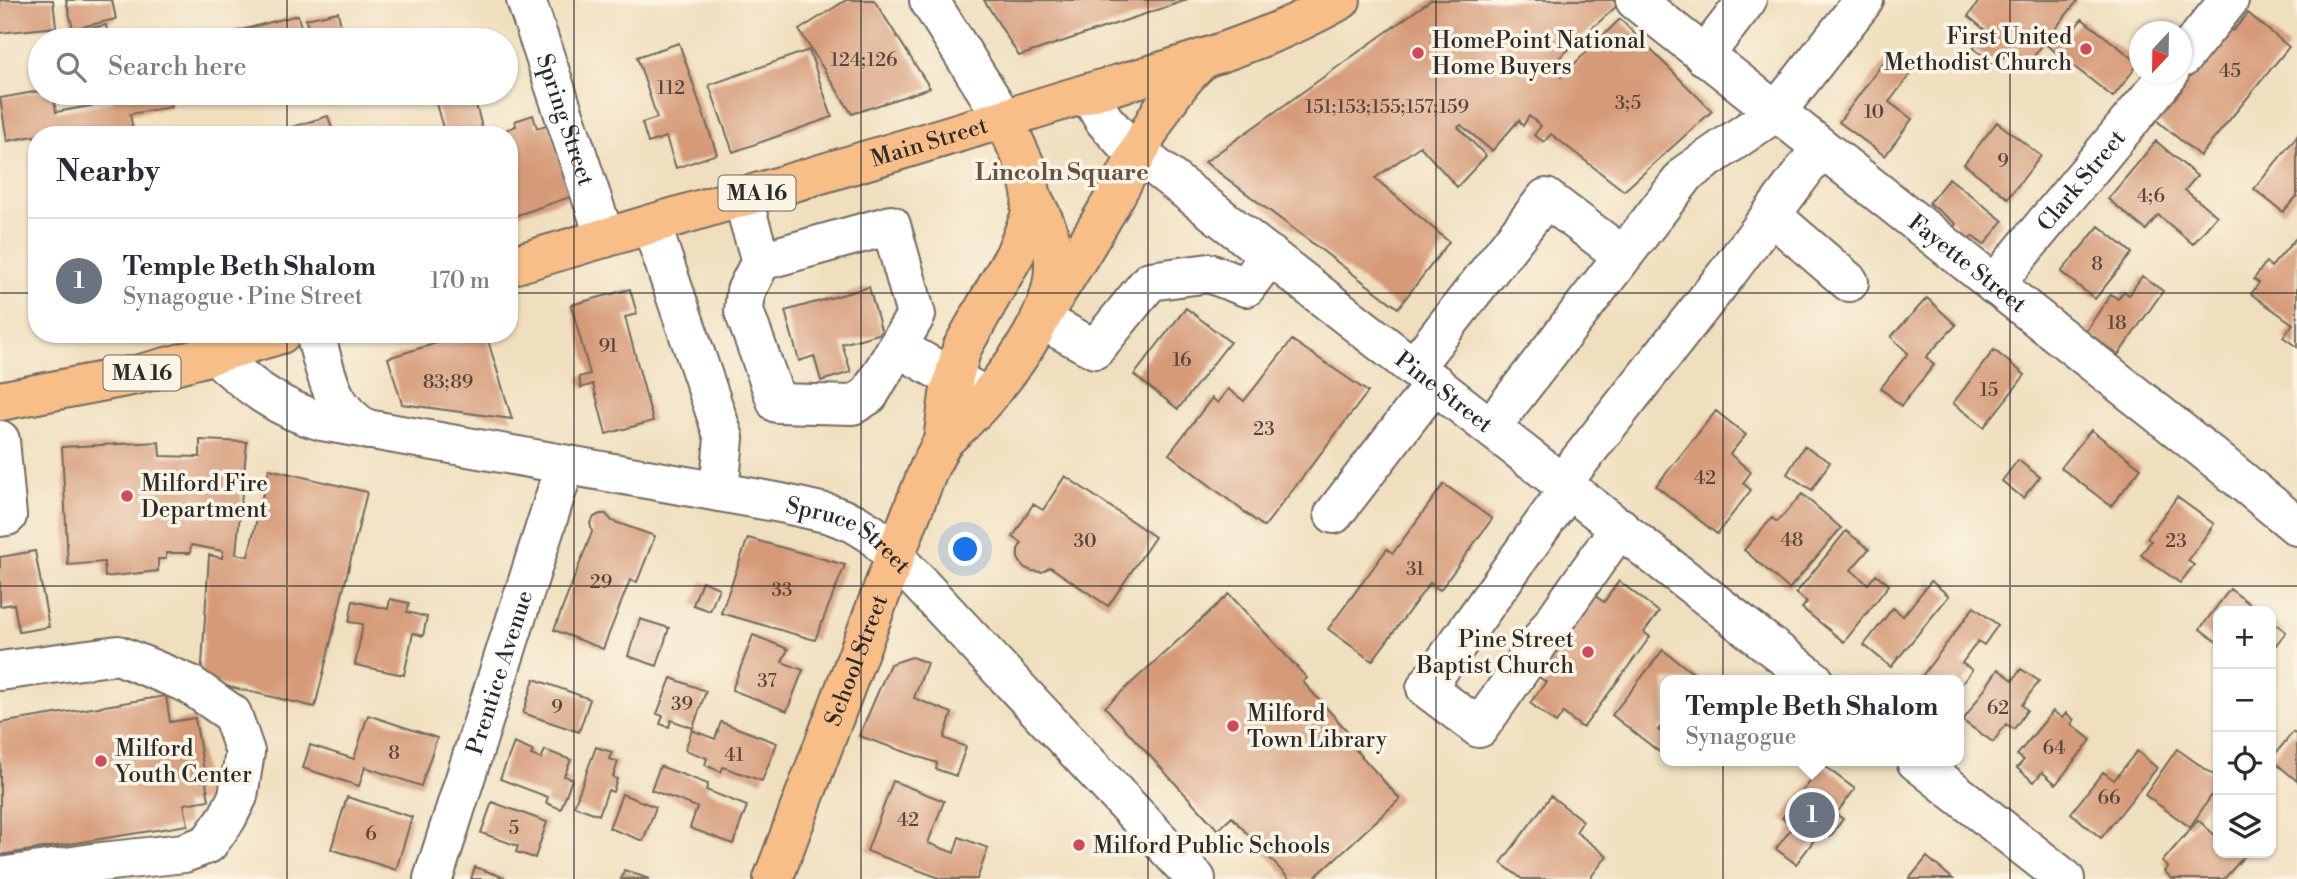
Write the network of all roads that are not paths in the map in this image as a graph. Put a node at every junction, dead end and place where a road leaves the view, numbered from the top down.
1 (526, 0) edge
2 (929, 0) edge
3 (1341, 0) edge
4 (1635, 0) edge
5 (1747, 0) edge
6 (1864, 0) edge
7 (2230, 0) edge
8 (2192, 46) edge
9 (1704, 56) junction
10 (1206, 57) junction
11 (2161, 84) edge
12 (1088, 93) junction
13 (1776, 112) junction
14 (1004, 119) junction
15 (1821, 148) junction
16 (1138, 153) junction
17 (742, 197) junction
18 (1032, 197) junction
19 (1771, 215) junction
20 (651, 224) junction
21 (605, 238) junction
22 (1270, 255) junction
23 (1622, 255) junction
24 (761, 261) junction
25 (518, 263) edge
26 (1849, 282) dead end
27 (1994, 285) junction
28 (1040, 319) junction
29 (251, 343) edge
30 (318, 343) edge
31 (897, 347) junction
32 (215, 354) junction
33 (1424, 375) junction
34 (953, 378) junction
35 (988, 398) junction
36 (0, 401) edge
37 (1491, 427) junction
38 (368, 430) junction
39 (0, 440) edge
40 (943, 441) junction
41 (565, 465) junction
42 (1566, 485) junction
43 (719, 492) junction
44 (1334, 514) dead end
45 (0, 517) edge
46 (2297, 526) edge
47 (1620, 527) junction
48 (895, 557) junction
49 (0, 671) edge
50 (1808, 675) edge
51 (1922, 766) edge
52 (0, 877) edge
53 (433, 879) edge
54 (773, 879) edge
55 (1196, 879) edge
56 (2065, 879) edge

1 - 21 street, Spring Street
2 - 14 street
3 - 10 main road, Main Street / MA 16
4 - 9 street, Fayette Street
5 - 9 street
6 - 13 street
7 - 8 street
9 - 13 street, Fayette Street
10 - 12 main road, Main Street / MA 16
10 - 16 main road
11 - 27 street, Clark Street
12 - 14 main road, Main Street / MA 16
12 - 16 street, Pine Street
13 - 15 street, Fayette Street
13 - 23 street
14 - 17 main road, Main Street / MA 16
14 - 18 main road, School Street
15 - 19 street
15 - 27 street, Fayette Street
16 - 22 street, Pine Street
16 - 28 main road
17 - 20 main road, Main Street / MA 16
17 - 24 street
18 - 28 main road, School Street
18 - 34 main road, School Street
19 - 26 street
19 - 42 street
20 - 21 main road, Main Street / MA 16
20 - 43 street
21 - 25 main road, Main Street / MA 16
22 - 28 street
22 - 33 street, Pine Street
23 - 33 street
23 - 37 street
24 - 31 street
24 - 31 street
27 - 46 street, Fayette Street
28 - 35 main road, School Street
29 - 32 main road, MA 16
30 - 38 street, Spruce Street
31 - 34 street
32 - 36 main road, MA 16
32 - 38 street, Spruce Street
33 - 37 street, Pine Street
33 - 44 street
34 - 35 street
34 - 40 main road, School Street
35 - 40 main road, School Street
37 - 42 street, Pine Street
38 - 41 street, Spruce Street
39 - 45 street
40 - 48 main road, School Street
41 - 43 street, Spruce Street
41 - 53 street, Prentice Avenue
42 - 47 street, Pine Street
42 - 47 street
43 - 48 street, Spruce Street
47 - 50 street, Pine Street
48 - 54 main road, School Street
48 - 55 street, Spruce Street
49 - 52 street
51 - 56 street

